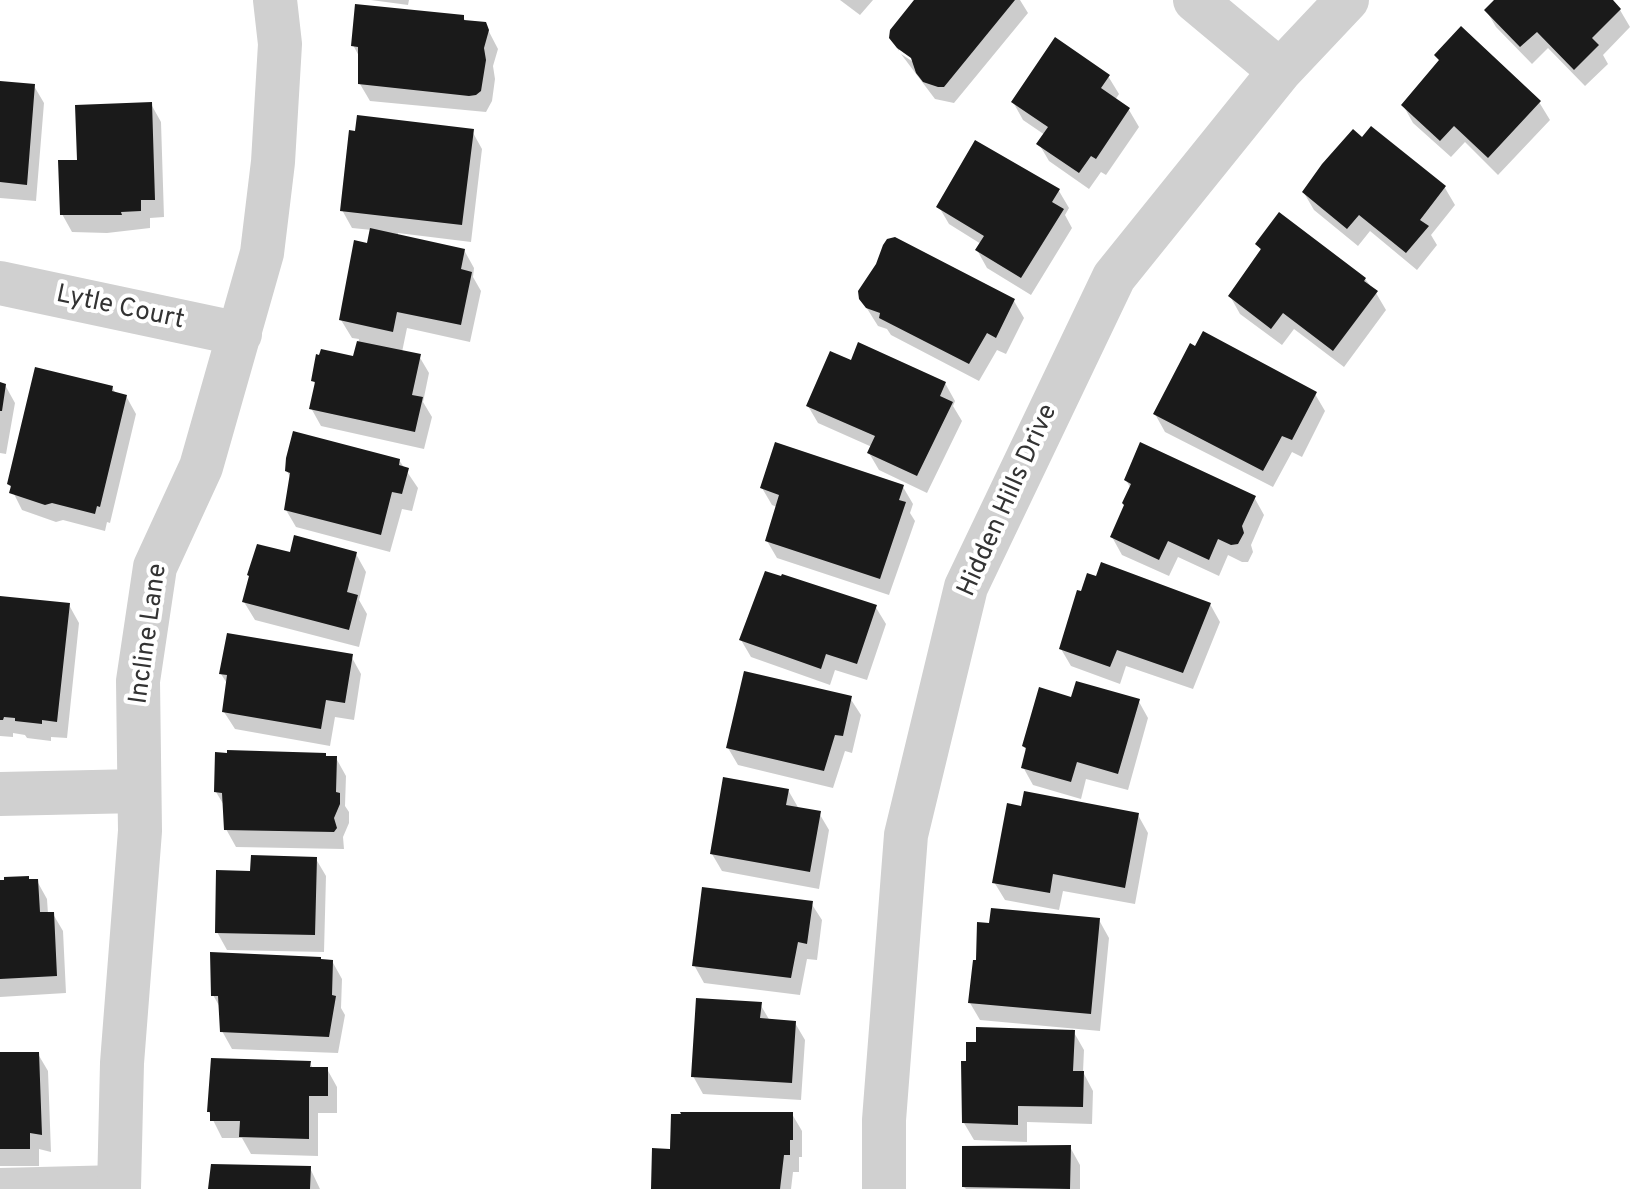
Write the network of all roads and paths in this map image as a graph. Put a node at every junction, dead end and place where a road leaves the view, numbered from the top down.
1 (275, 0) edge
2 (1195, 0) edge
3 (1347, 0) edge
4 (1280, 71) junction
5 (0, 283) edge
6 (240, 334) junction
7 (139, 791) junction
8 (0, 794) edge
9 (0, 1180) edge
10 (119, 1183) edge
11 (884, 1189) edge

1 - 6 street, Incline Lane
2 - 4 street
3 - 4 street, Hidden Hills Drive
4 - 11 street, Hidden Hills Drive
5 - 6 street, Lytle Court
6 - 7 street, Incline Lane
7 - 8 street
7 - 10 street, Incline Lane
9 - 10 lane

